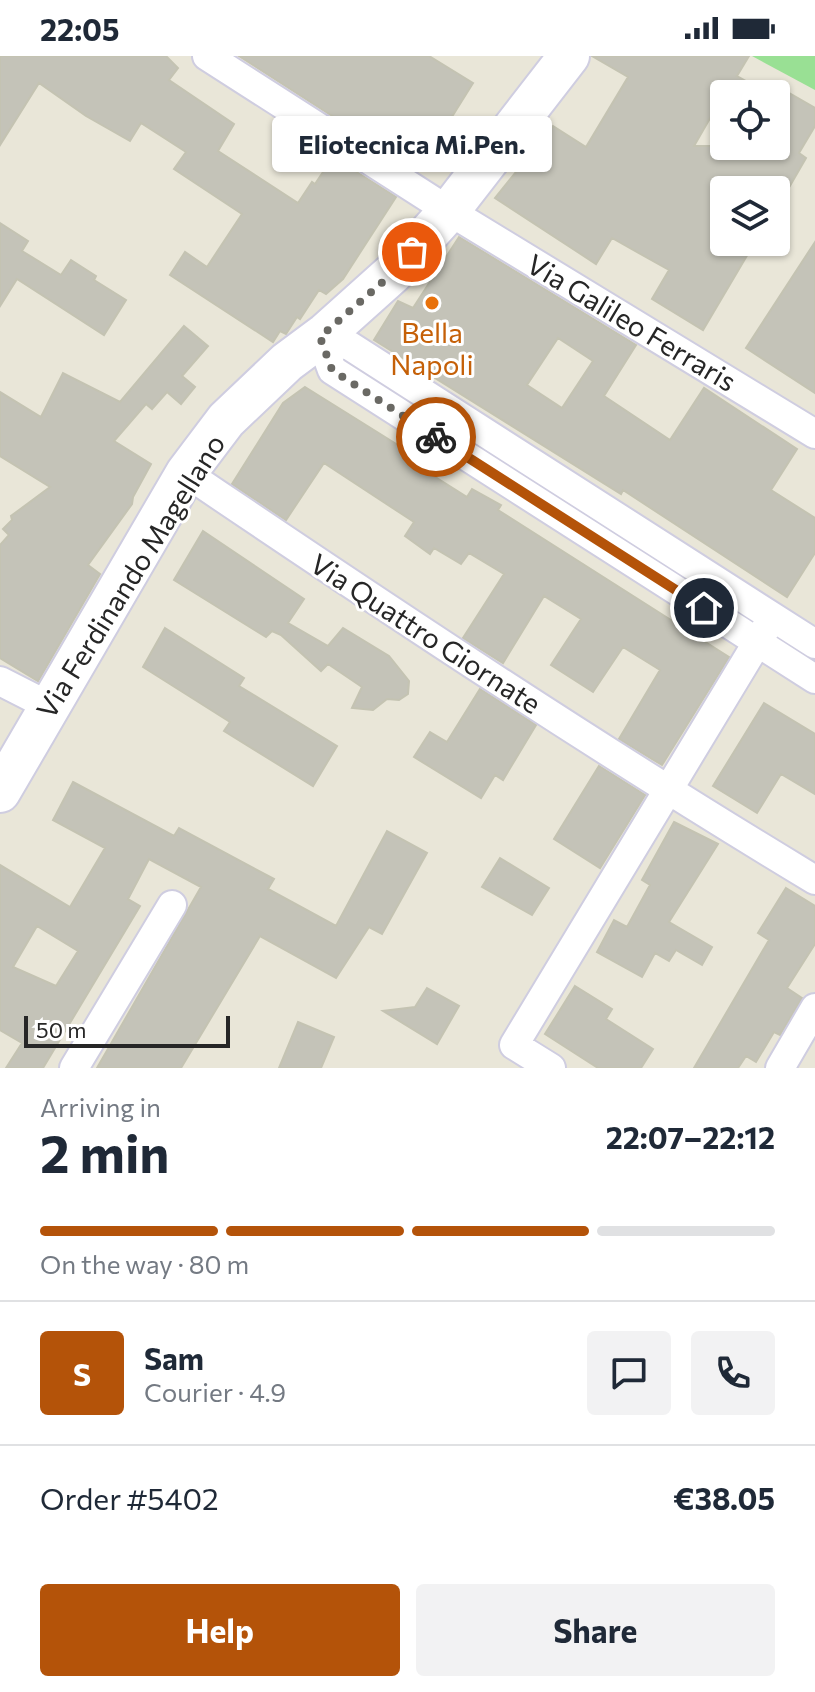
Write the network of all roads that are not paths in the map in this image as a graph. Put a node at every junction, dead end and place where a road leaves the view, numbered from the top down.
1 (207, 56) edge
2 (569, 56) edge
3 (449, 211) junction
4 (320, 337) junction
5 (815, 434) edge
6 (186, 473) junction
7 (772, 617) junction
8 (757, 642) junction
9 (815, 644) edge
10 (815, 679) edge
11 (0, 681) edge
12 (49, 706) junction
13 (667, 791) junction
14 (0, 792) edge
15 (815, 880) edge
16 (172, 905) dead end
17 (815, 1008) edge
18 (74, 1068) edge
19 (551, 1068) edge
20 (780, 1068) edge

1 - 3 street, Via Galileo Ferraris
2 - 3 street, Via Ferdinando Magellano
3 - 4 street, Via Ferdinando Magellano
3 - 5 street, Via Galileo Ferraris
4 - 6 street, Via Ferdinando Magellano
4 - 7 street
4 - 8 street
6 - 12 street, Via Ferdinando Magellano
6 - 13 street, Via Quattro Giornate
7 - 8 street
7 - 9 street
8 - 10 street
8 - 13 street
11 - 12 street
12 - 14 street, Via Ferdinando Magellano
13 - 15 street, Via Quattro Giornate
13 - 19 street
16 - 18 street
17 - 20 street

